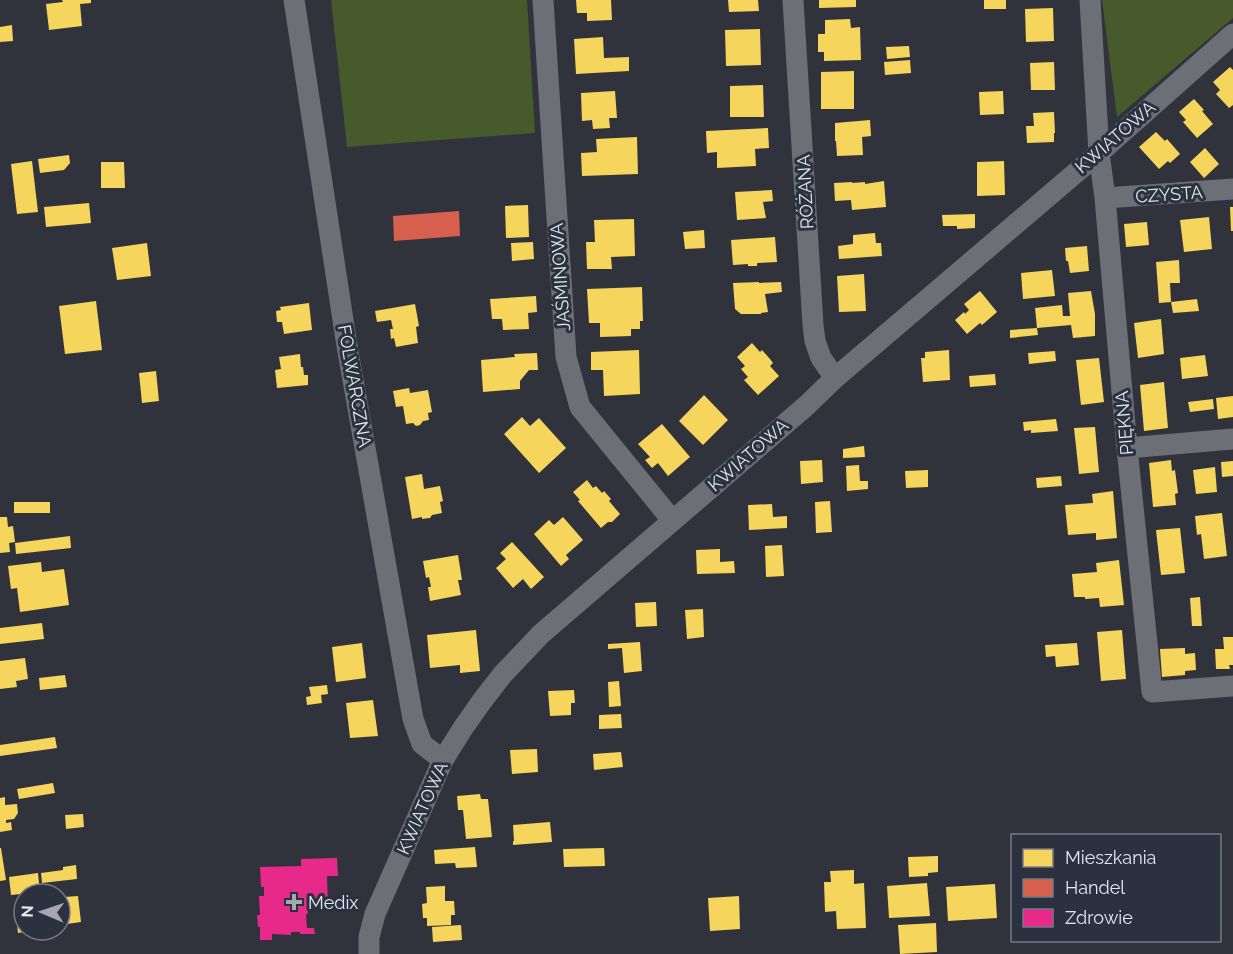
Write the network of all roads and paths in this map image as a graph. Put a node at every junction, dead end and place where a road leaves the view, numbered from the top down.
1 (294, 0) edge
2 (543, 0) edge
3 (794, 0) edge
4 (1090, 0) edge
5 (1233, 34) edge
6 (1099, 153) junction
7 (1233, 189) edge
8 (1105, 198) junction
9 (835, 378) junction
10 (1233, 439) edge
11 (1126, 448) junction
12 (672, 520) junction
13 (1233, 686) edge
14 (442, 760) junction
15 (369, 954) edge

1 - 14 street, FOLWARCZNA
2 - 12 street, JAŚMINOWA
3 - 9 street, RÓŻANA
4 - 6 street, PIĘKNA
5 - 6 street, KWIATOWA
6 - 8 street, PIĘKNA
6 - 9 street, KWIATOWA
7 - 8 street, CZYSTA
8 - 11 street, PIĘKNA
9 - 12 street, KWIATOWA
10 - 11 street
11 - 13 street, PIĘKNA
12 - 14 street, KWIATOWA
14 - 15 street, KWIATOWA

